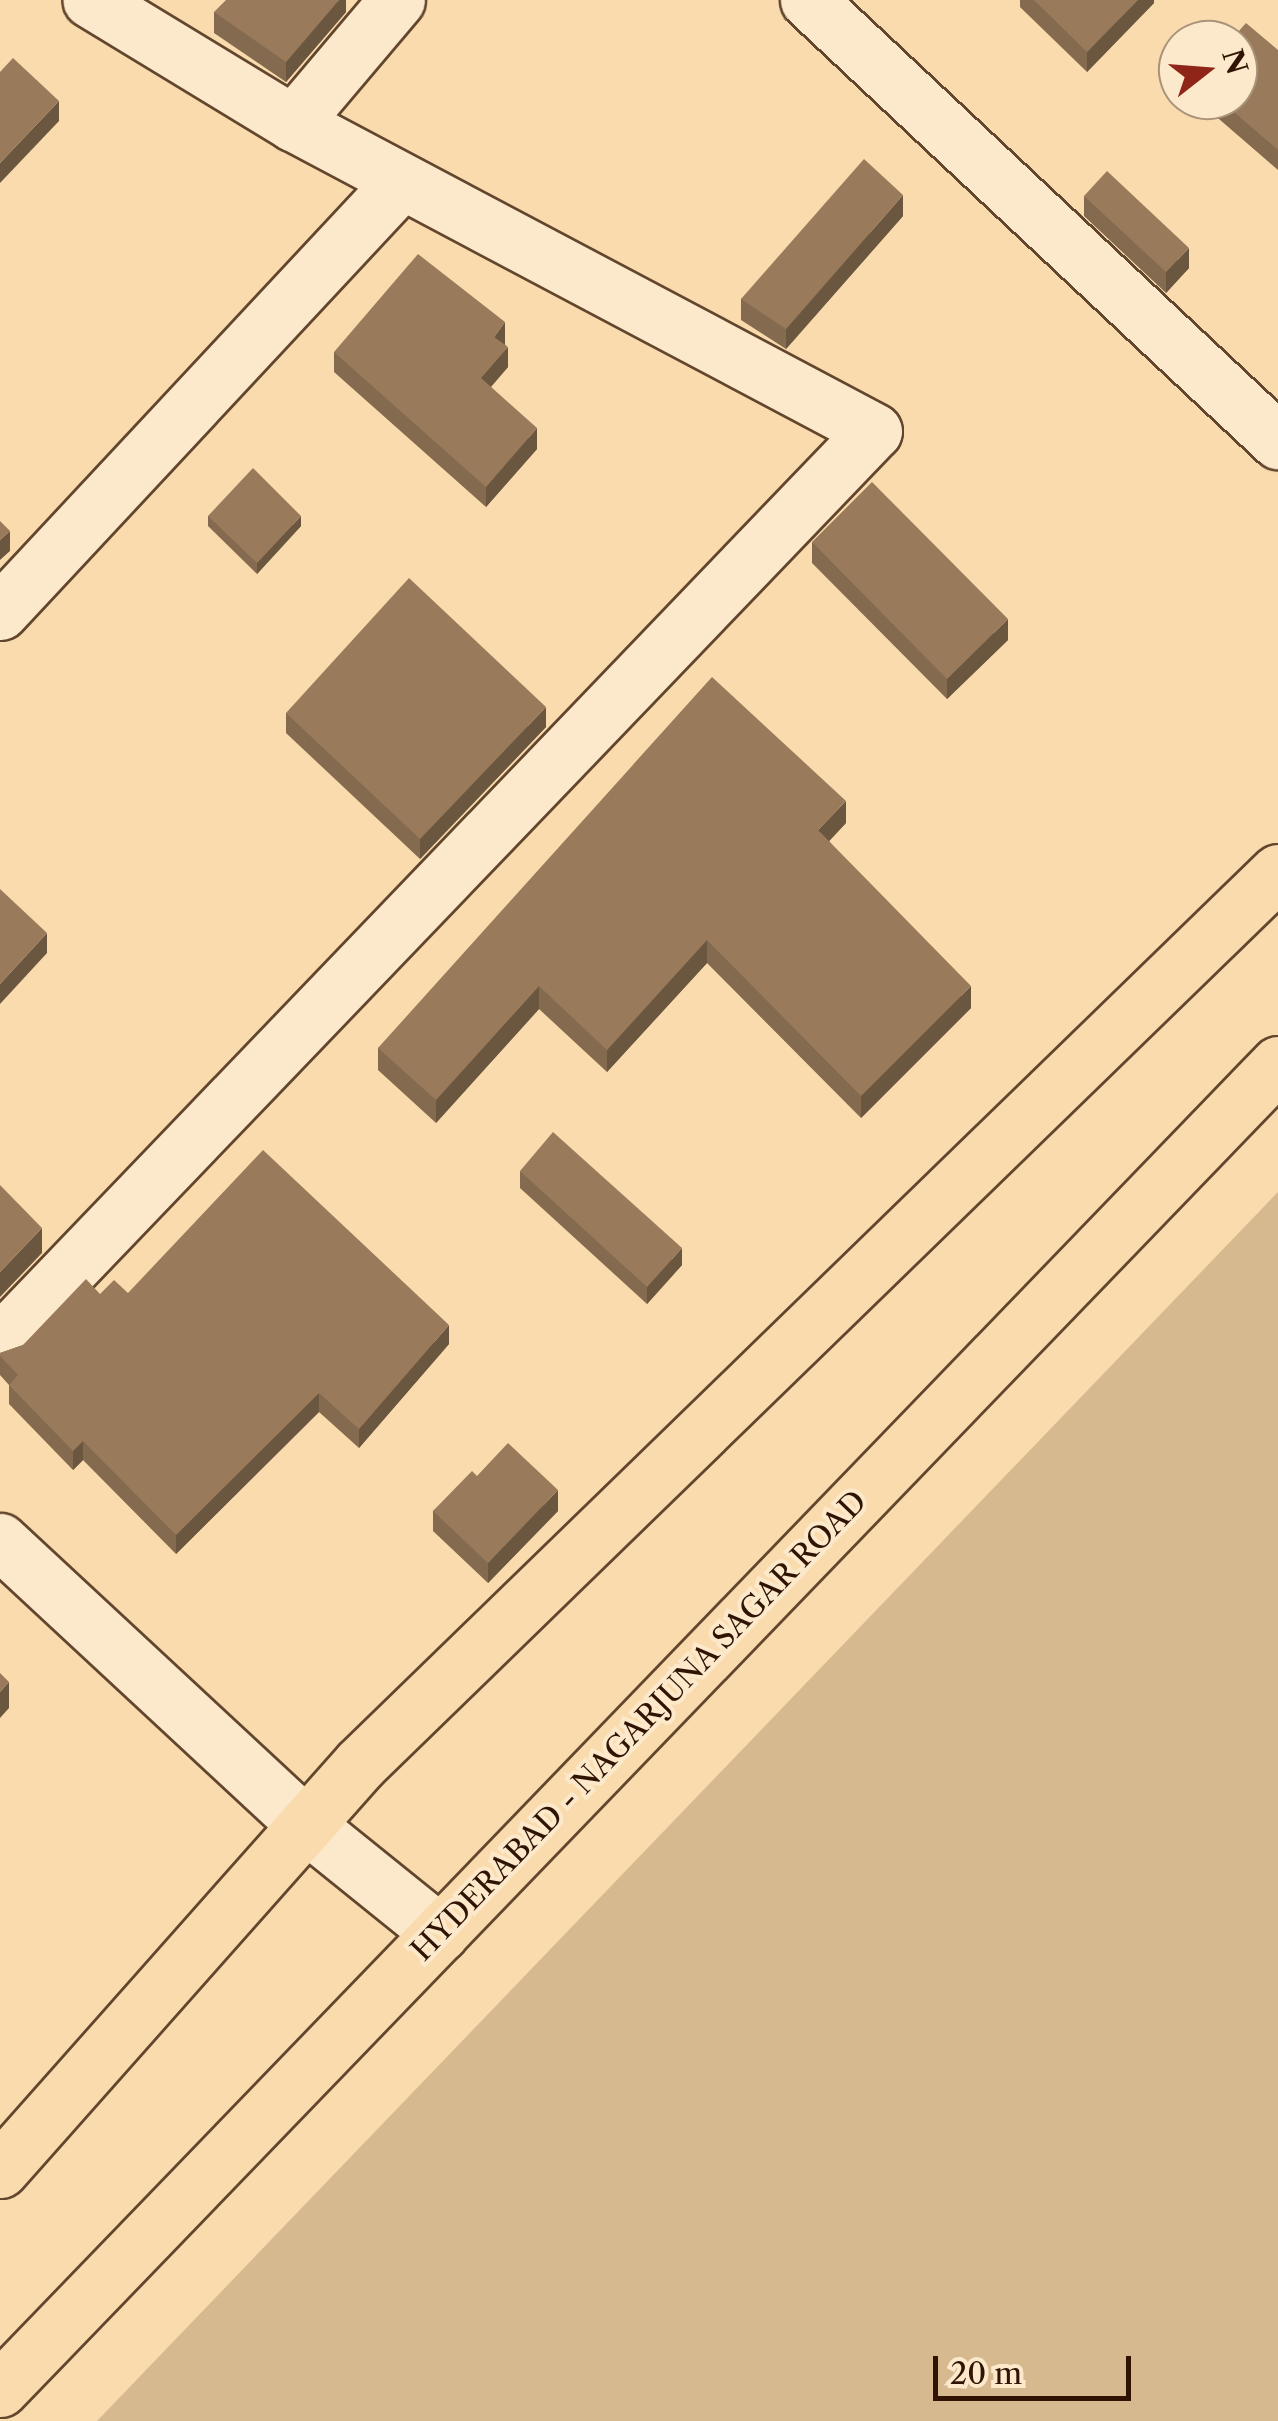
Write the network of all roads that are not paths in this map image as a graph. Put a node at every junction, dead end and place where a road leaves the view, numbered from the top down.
1 (90, 0) edge
2 (397, 0) edge
3 (808, 0) edge
4 (293, 123) junction
5 (401, 182) junction
6 (1278, 441) edge
7 (0, 612) edge
8 (1278, 872) edge
9 (1278, 1064) edge
10 (0, 1342) edge
11 (0, 1541) edge
12 (306, 1824) junction
13 (440, 1933) junction
14 (0, 2170) edge
15 (0, 2389) edge

1 - 4 street
2 - 4 street
3 - 6 street
4 - 5 street
5 - 7 street
5 - 10 street
8 - 12 main road
9 - 13 main road, HYDERABAD - NAGARJUNA SAGAR ROAD
11 - 12 street
12 - 13 street
12 - 14 main road
13 - 15 main road, HYDERABAD - NAGARJUNA SAGAR ROAD

